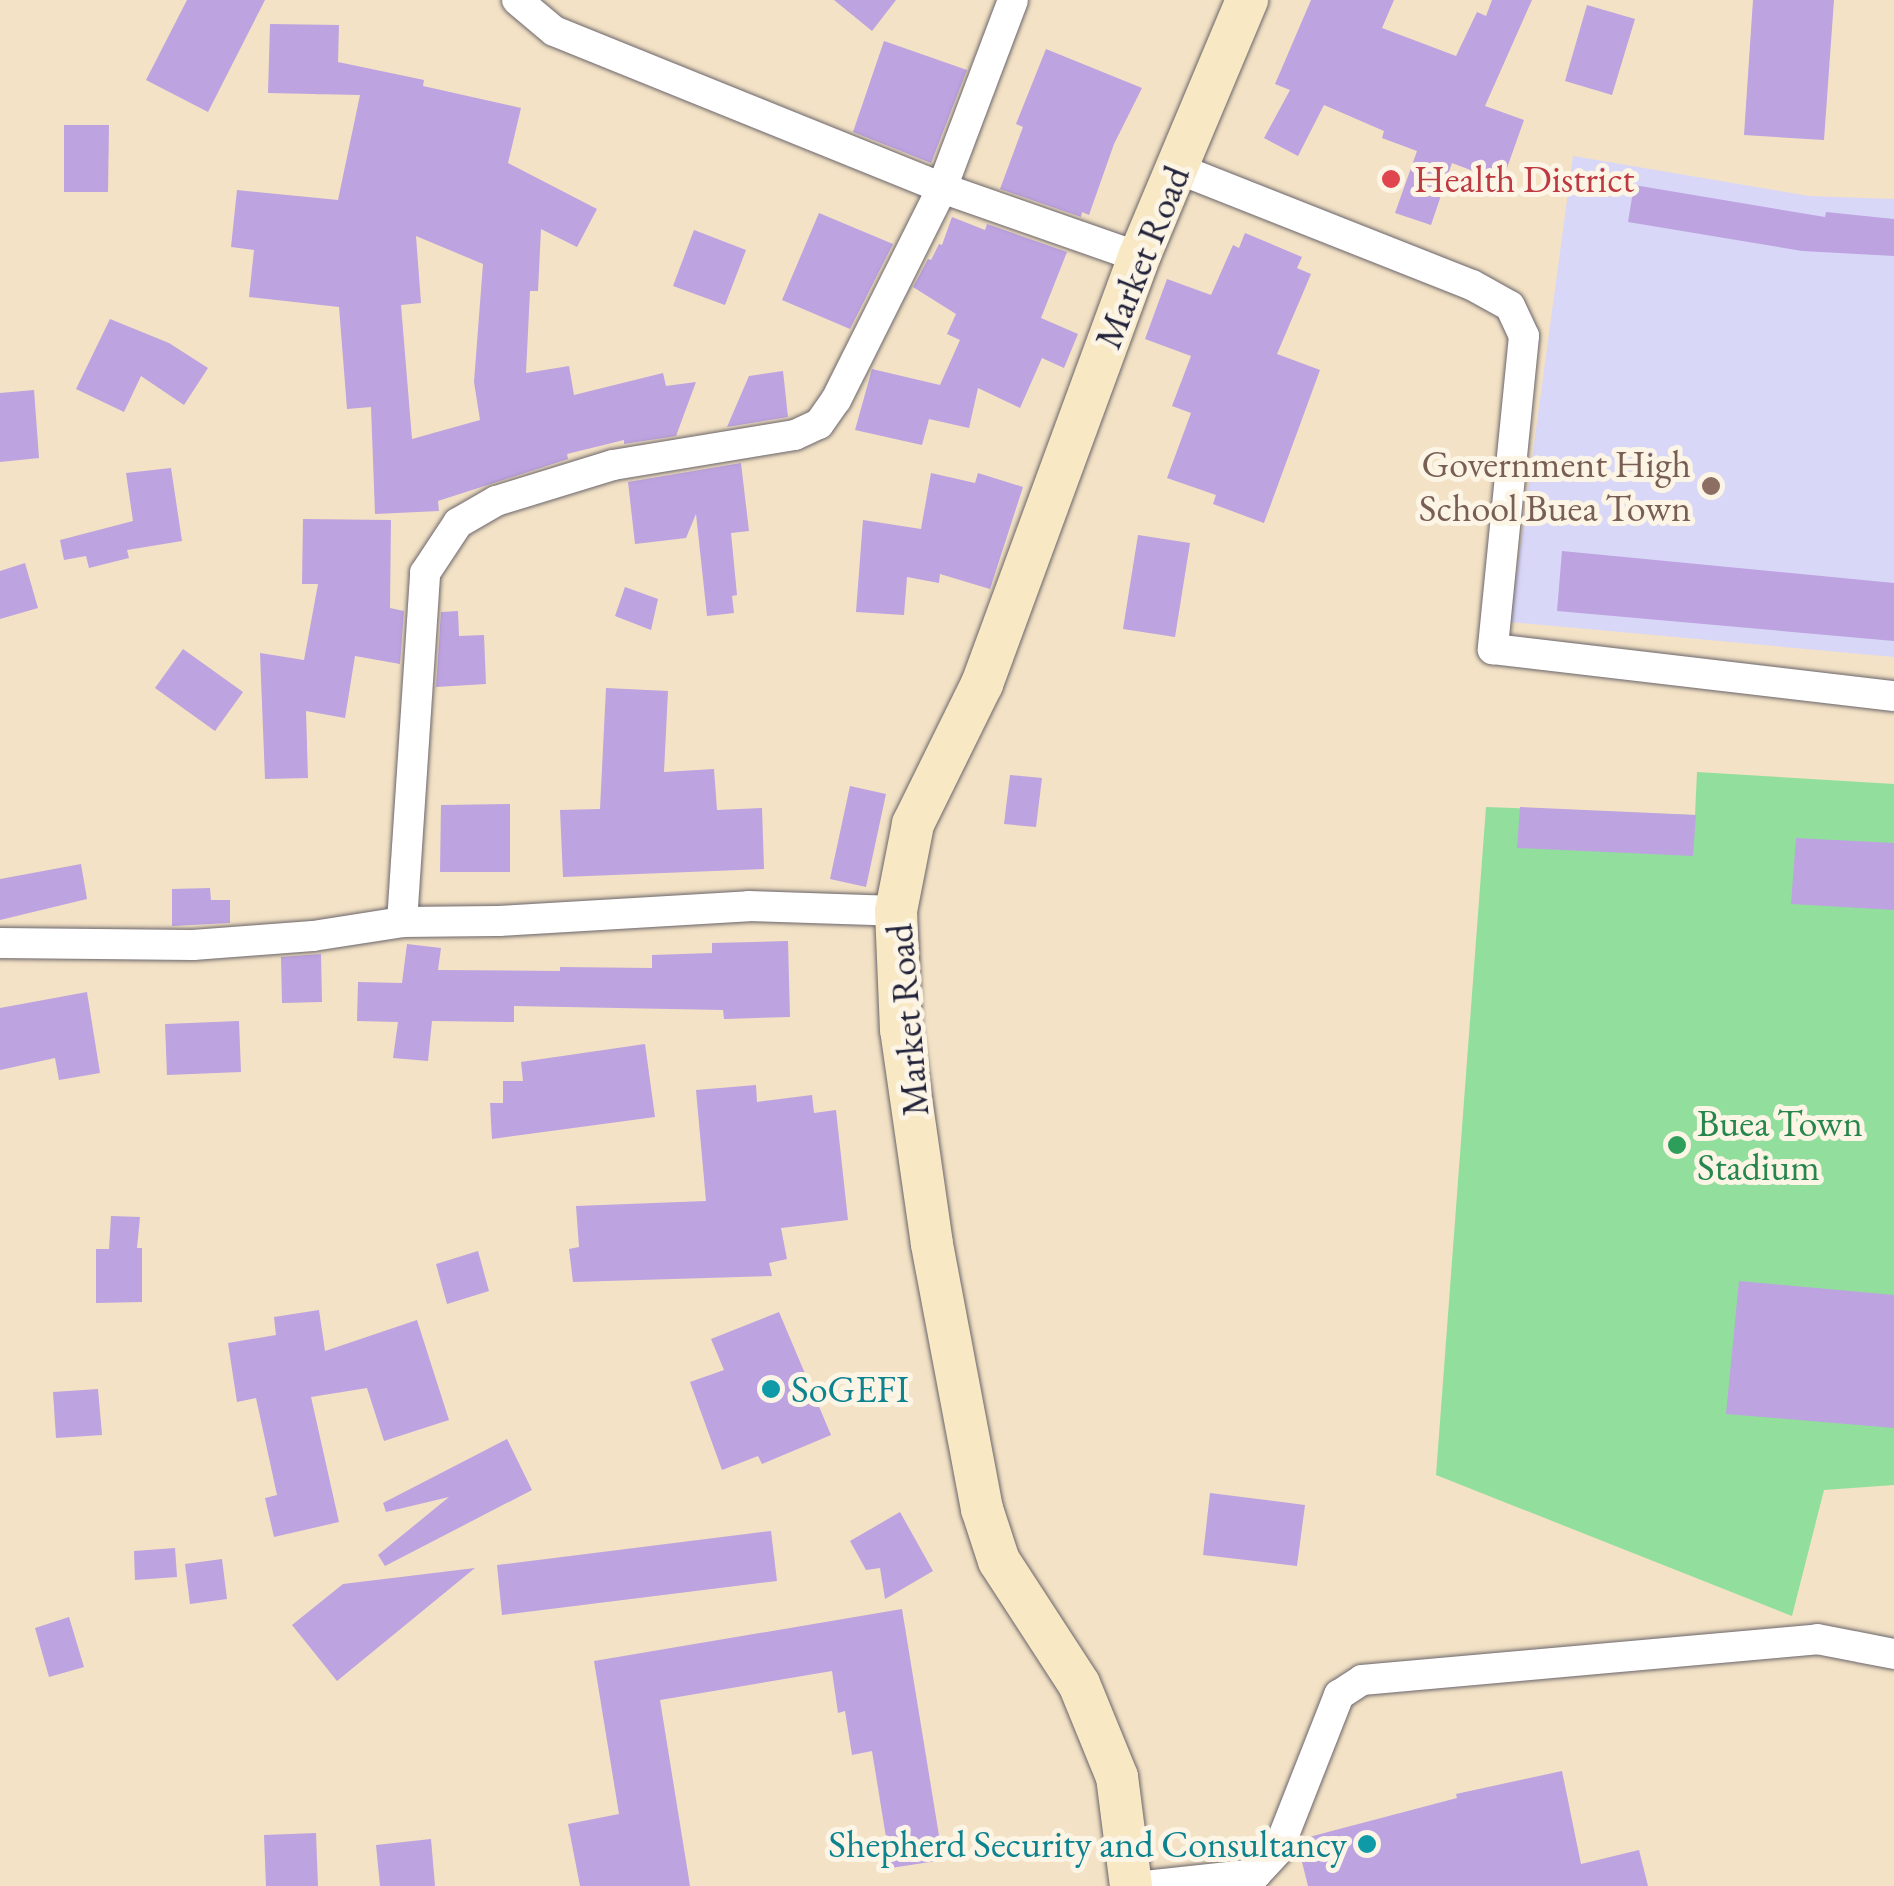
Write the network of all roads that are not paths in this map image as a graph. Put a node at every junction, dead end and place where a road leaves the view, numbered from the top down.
1 (516, 0) edge
2 (1013, 0) edge
3 (1247, 0) edge
4 (1176, 168) junction
5 (942, 188) junction
6 (1139, 257) junction
7 (1894, 696) edge
8 (896, 911) junction
9 (402, 922) junction
10 (0, 943) edge
11 (1894, 1654) edge
12 (1258, 1880) edge
13 (1131, 1886) edge
14 (1145, 1886) edge

1 - 5 street
2 - 5 street
3 - 4 main road, Market Road
4 - 6 main road, Market Road
4 - 7 street
5 - 6 street
5 - 9 street
6 - 8 main road, Market Road
8 - 9 street
8 - 13 main road, Market Road
9 - 10 street
11 - 12 street
12 - 14 street

